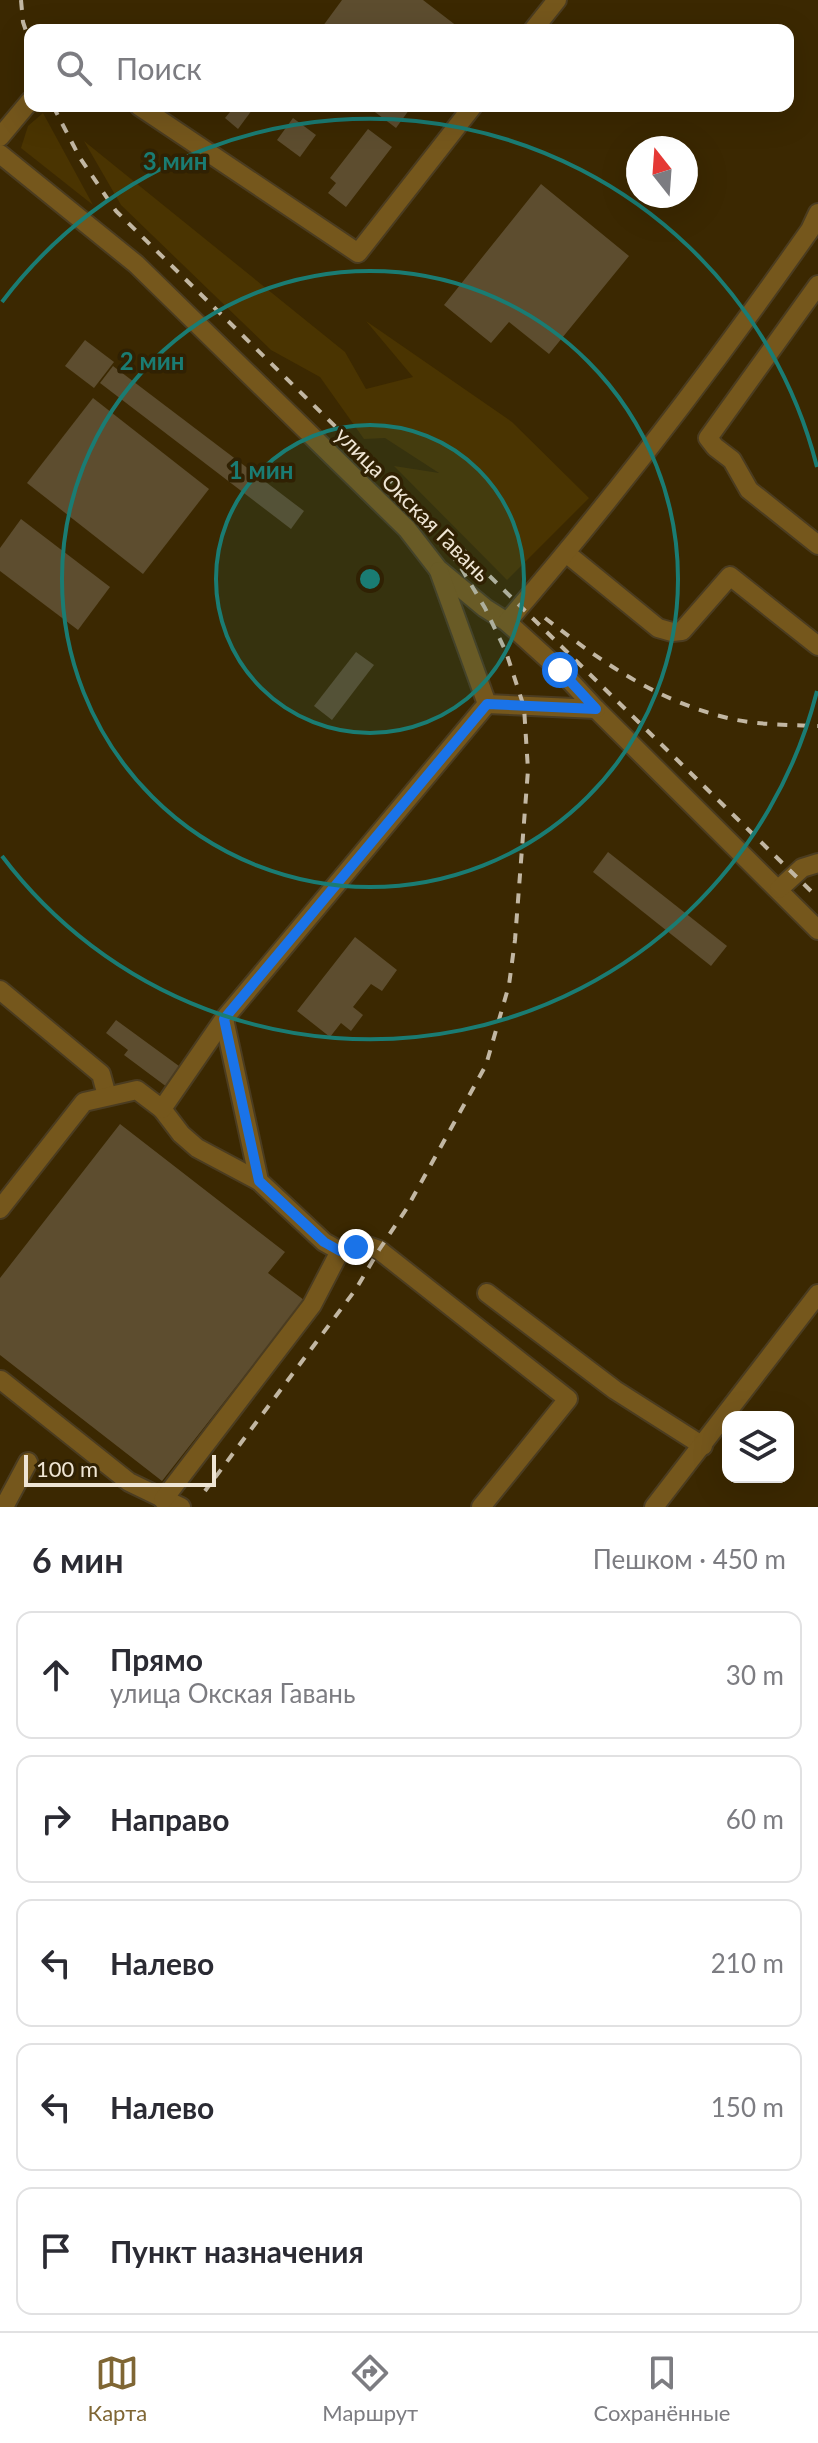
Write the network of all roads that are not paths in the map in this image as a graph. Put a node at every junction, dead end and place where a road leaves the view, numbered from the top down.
1 (557, 0) edge
2 (538, 24) edge
3 (24, 108) edge
4 (148, 112) edge
5 (468, 112) edge
6 (0, 137) edge
7 (0, 154) edge
8 (818, 213) edge
9 (818, 285) edge
10 (818, 545) edge
11 (566, 553) junction
12 (438, 569) junction
13 (507, 622) junction
14 (818, 646) edge
15 (487, 704) junction
16 (596, 709) junction
17 (818, 863) edge
18 (779, 889) junction
19 (818, 930) edge
20 (0, 990) edge
21 (224, 1019) junction
22 (107, 1096) junction
23 (162, 1109) junction
24 (259, 1181) junction
25 (0, 1209) edge
26 (340, 1251) junction
27 (487, 1293) dead end
28 (818, 1294) edge
29 (1, 1380) edge
30 (703, 1446) junction
31 (28, 1462) dead end
32 (4, 1503) edge
33 (172, 1503) edge
34 (481, 1507) edge
35 (654, 1507) edge

1 - 2 street
3 - 6 street
4 - 5 street
7 - 12 street, улица Окская Гавань
8 - 11 street
9 - 10 street
11 - 13 street
11 - 14 street
12 - 13 street, улица Окская Гавань
12 - 15 street
13 - 16 street, улица Окская Гавань
15 - 16 street
15 - 21 street
16 - 18 street, улица Окская Гавань
17 - 18 street
18 - 19 street, улица Окская Гавань
20 - 22 street
21 - 23 street
21 - 24 street
22 - 23 street
22 - 25 street
23 - 24 street
24 - 26 street
26 - 33 street
26 - 34 street
27 - 30 street
28 - 30 street
29 - 33 street
30 - 35 street
31 - 32 street

